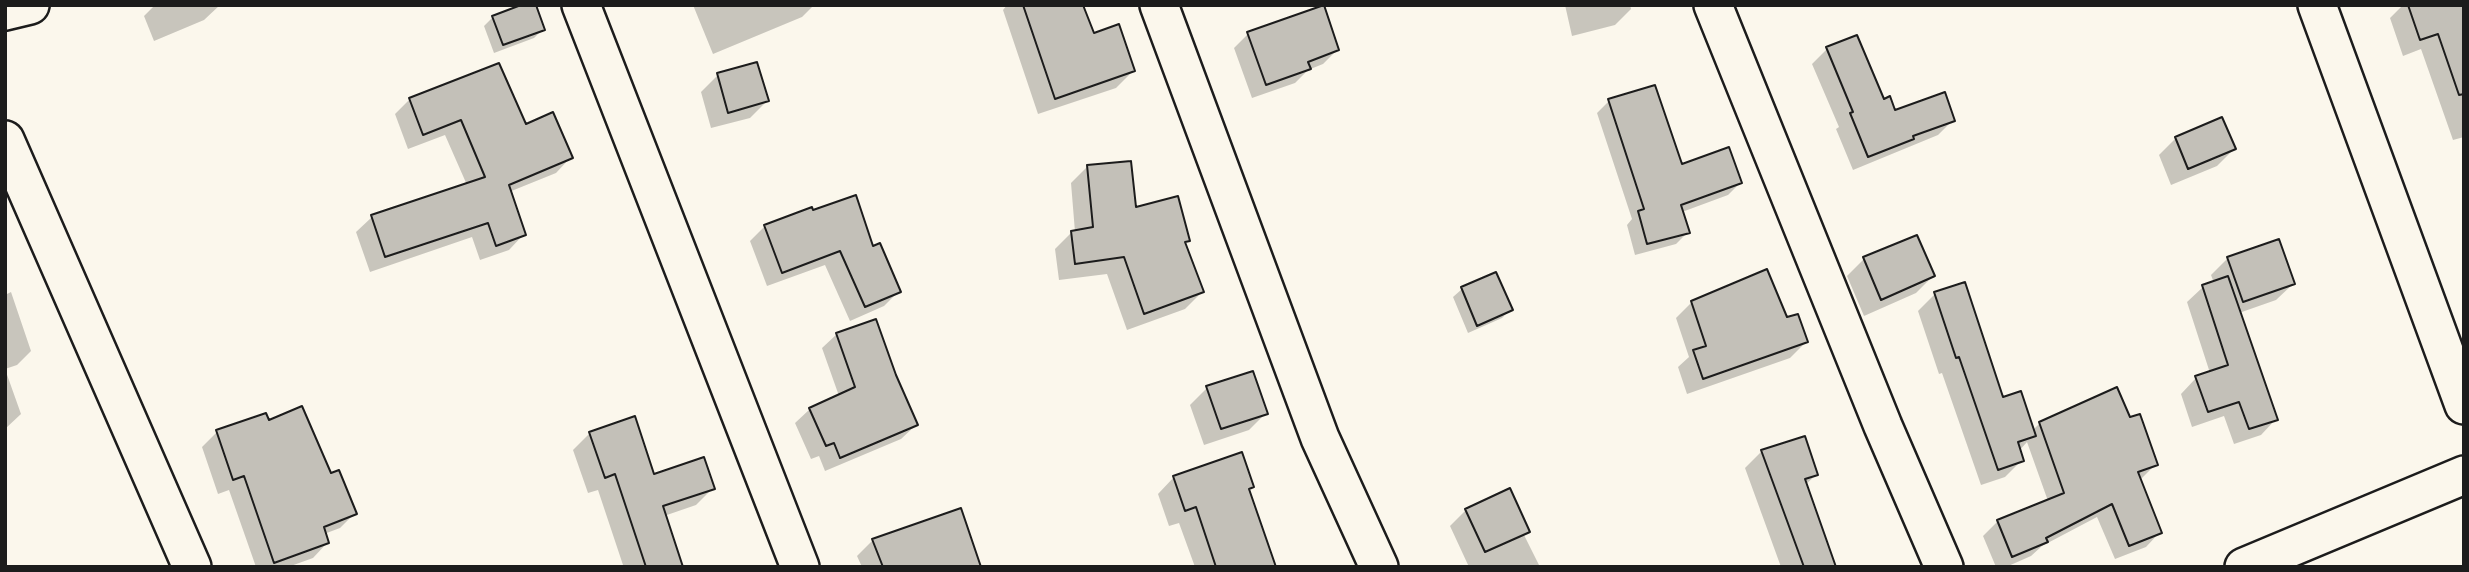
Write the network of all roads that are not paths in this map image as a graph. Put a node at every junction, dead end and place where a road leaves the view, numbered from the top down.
1 (30, 5) edge
2 (581, 5) edge
3 (1158, 5) edge
4 (1713, 5) edge
5 (2317, 5) edge
6 (5, 11) edge
7 (5, 140) edge
8 (2464, 405) edge
9 (2464, 475) edge
10 (192, 567) edge
11 (800, 567) edge
12 (1379, 567) edge
13 (1944, 567) edge
14 (2244, 567) edge

1 - 6 street
2 - 11 street
3 - 12 street
4 - 13 street
5 - 8 street
7 - 10 street
9 - 14 street

